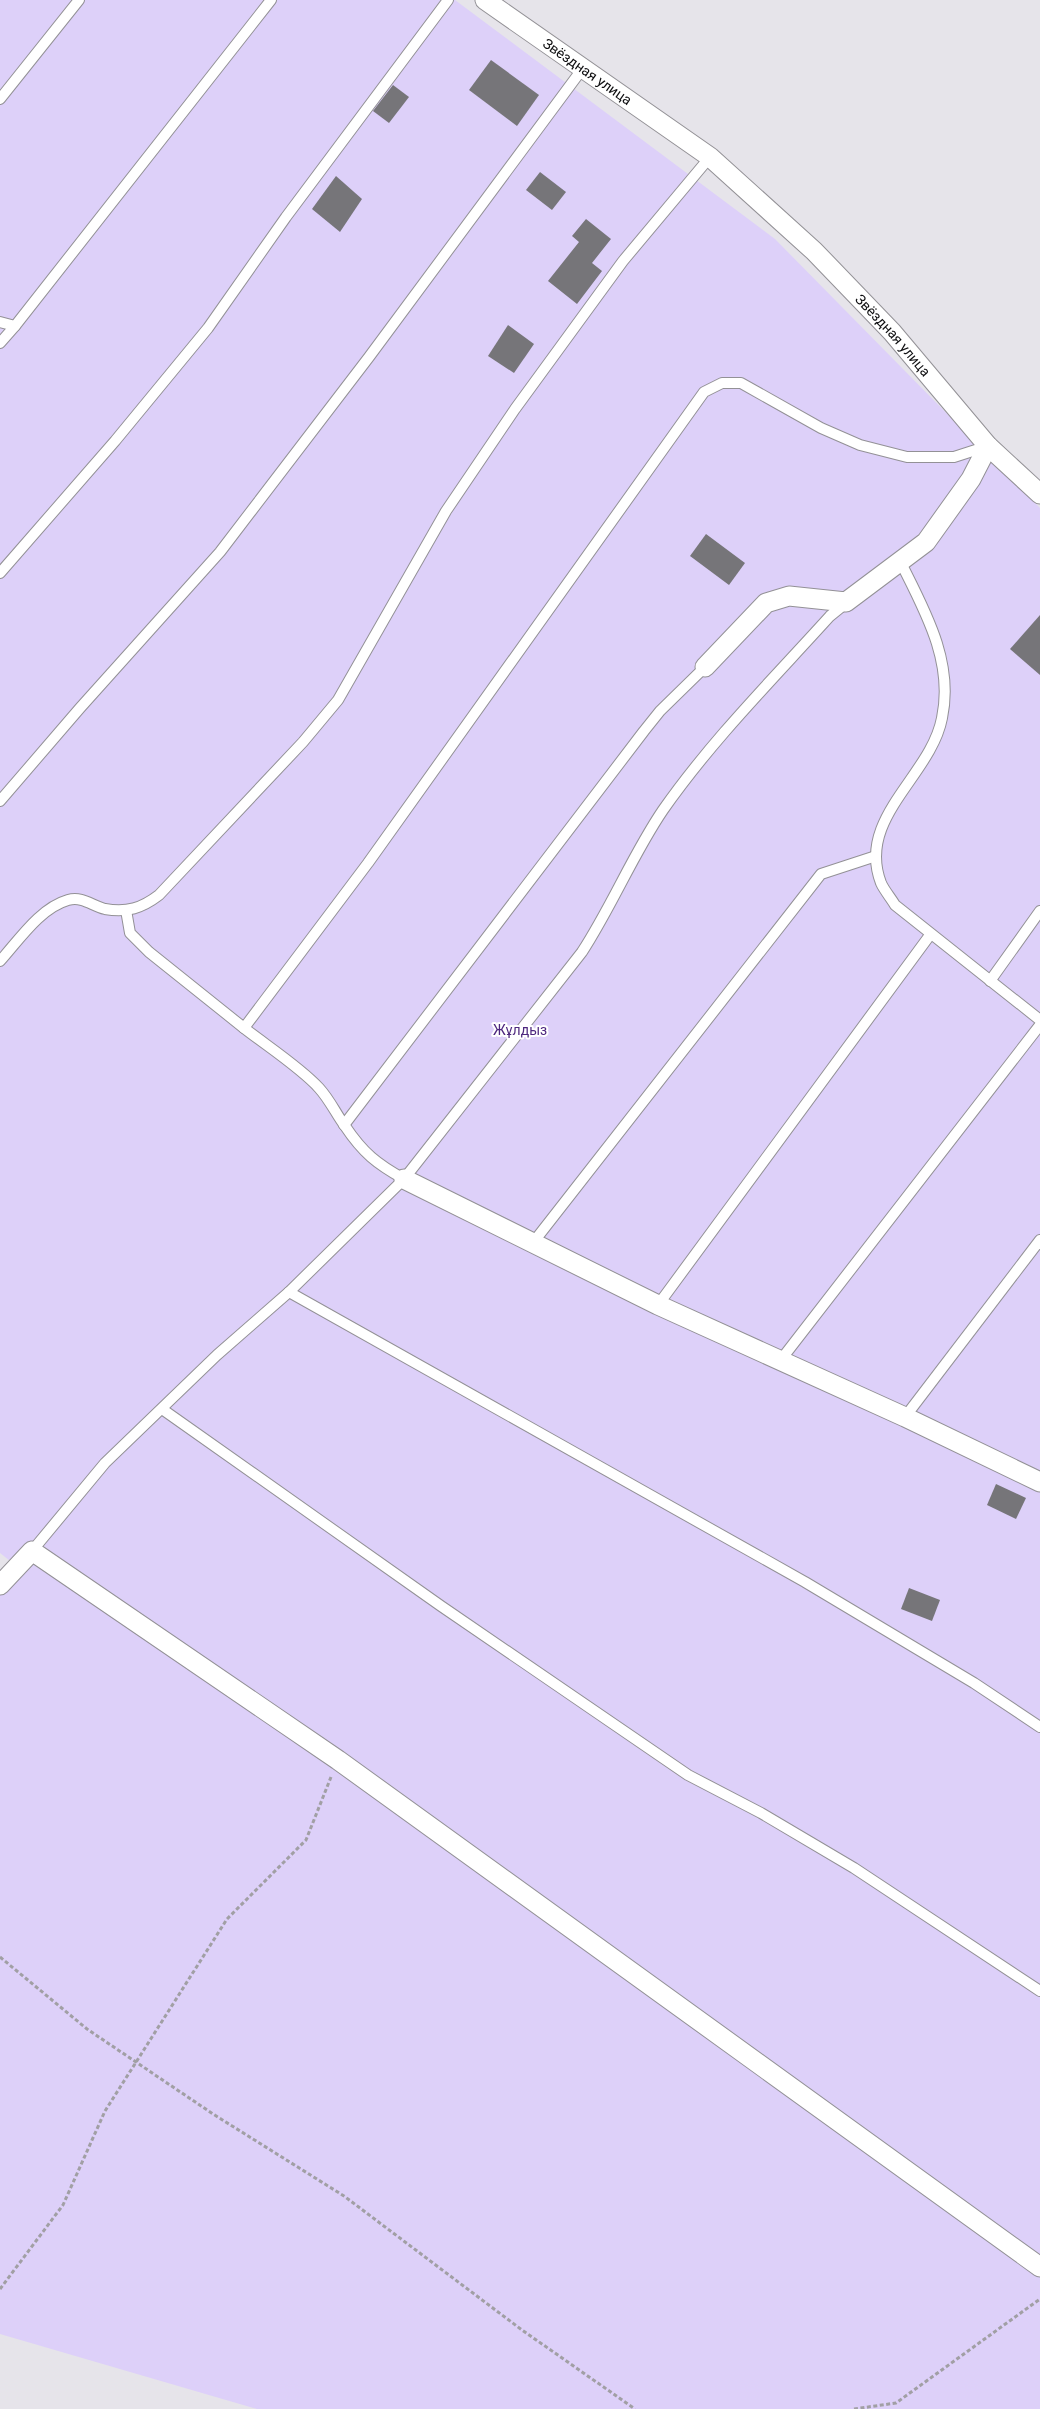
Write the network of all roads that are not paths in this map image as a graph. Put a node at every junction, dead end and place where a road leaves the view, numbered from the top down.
1 (80, 0) edge
2 (271, 0) edge
3 (448, 0) edge
4 (485, 0) edge
5 (583, 68) junction
6 (0, 99) edge
7 (710, 157) junction
8 (0, 322) edge
9 (15, 326) junction
10 (0, 343) edge
11 (988, 446) junction
12 (1040, 494) edge
13 (901, 563) junction
14 (0, 573) edge
15 (846, 602) junction
16 (706, 668) joint
17 (0, 801) edge
18 (876, 856) junction
19 (126, 910) junction
20 (1040, 911) edge
21 (930, 934) junction
22 (0, 961) edge
23 (990, 981) junction
24 (1040, 1020) edge
25 (1040, 1025) edge
26 (244, 1028) junction
27 (344, 1125) junction
28 (404, 1179) junction
29 (1040, 1240) edge
30 (532, 1244) junction
31 (289, 1292) junction
32 (658, 1305) junction
33 (780, 1362) junction
34 (162, 1409) junction
35 (905, 1417) junction
36 (1040, 1482) edge
37 (32, 1551) junction
38 (0, 1585) edge
39 (1040, 1727) edge
40 (1040, 1991) edge
41 (1040, 2266) edge

1 - 6 lane
2 - 9 lane
3 - 14 lane
4 - 5 street, Звёздная улица
5 - 7 street, Звёздная улица
5 - 17 lane
7 - 11 street, Звёздная улица
7 - 19 lane
8 - 9 lane
9 - 10 lane
11 - 12 street, Звёздная улица
11 - 13 street
11 - 26 lane
13 - 15 street
13 - 18 lane
15 - 16 street
15 - 28 lane
16 - 27 lane
18 - 21 lane
18 - 30 lane
19 - 22 lane
19 - 26 lane
20 - 23 lane
21 - 23 lane
21 - 32 lane
23 - 24 lane
25 - 33 lane
26 - 27 lane
27 - 28 lane
28 - 30 street
28 - 31 lane
29 - 35 lane
30 - 32 street
31 - 34 lane
31 - 39 lane
32 - 33 street
33 - 35 street
34 - 37 lane
34 - 40 lane
35 - 36 street
37 - 38 street
37 - 41 street

